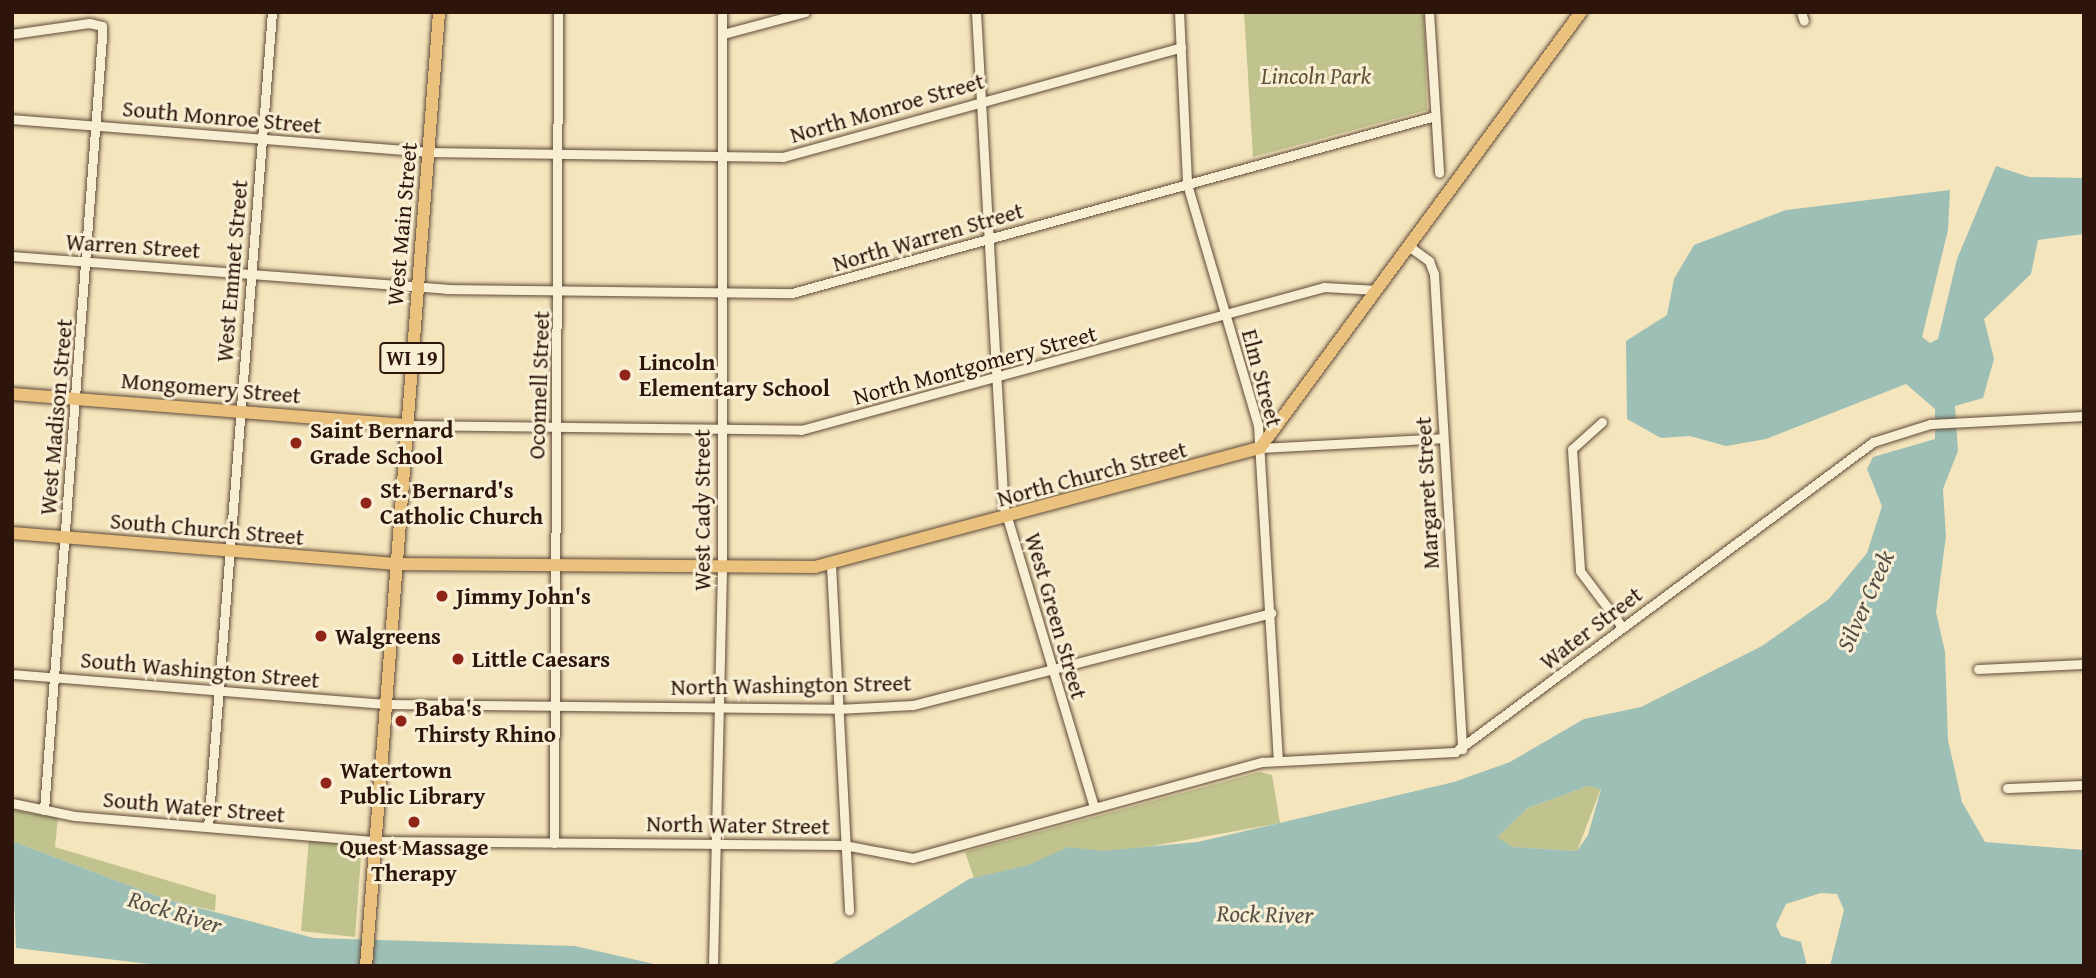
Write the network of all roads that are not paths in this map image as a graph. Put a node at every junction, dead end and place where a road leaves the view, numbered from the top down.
1 (272, 12) edge
2 (439, 12) edge
3 (558, 12) edge
4 (722, 12) edge
5 (805, 12) edge
6 (976, 12) edge
7 (1179, 12) edge
8 (1429, 12) edge
9 (1581, 12) edge
10 (12, 34) edge
11 (723, 34) junction
12 (1181, 47) junction
13 (981, 102) junction
14 (1435, 116) junction
15 (12, 119) edge
16 (97, 125) junction
17 (262, 139) junction
18 (429, 152) junction
19 (561, 153) junction
20 (721, 157) junction
21 (1439, 173) dead end
22 (1187, 184) junction
23 (989, 240) junction
24 (1410, 247) junction
25 (12, 256) edge
26 (88, 262) junction
27 (251, 274) junction
28 (418, 287) junction
29 (561, 289) junction
30 (1377, 290) junction
31 (720, 295) junction
32 (1225, 316) junction
33 (997, 378) junction
34 (12, 394) edge
35 (78, 398) junction
36 (240, 411) junction
37 (2084, 416) edge
38 (1602, 422) dead end
39 (407, 425) junction
40 (556, 427) junction
41 (722, 428) junction
42 (1442, 438) junction
43 (1260, 449) junction
44 (1007, 518) junction
45 (12, 533) edge
46 (65, 537) junction
47 (228, 551) junction
48 (397, 565) junction
49 (831, 565) junction
50 (556, 566) junction
51 (722, 567) junction
52 (1271, 613) junction
53 (1623, 628) junction
54 (2084, 664) edge
55 (1978, 669) dead end
56 (1052, 672) junction
57 (12, 674) edge
58 (55, 678) junction
59 (218, 691) junction
60 (384, 704) junction
61 (554, 706) junction
62 (718, 708) junction
63 (837, 709) junction
64 (1462, 748) junction
65 (1278, 760) junction
66 (2084, 785) edge
67 (2007, 788) dead end
68 (12, 803) edge
69 (1094, 807) junction
70 (44, 810) junction
71 (208, 827) junction
72 (373, 841) junction
73 (554, 843) junction
74 (717, 844) junction
75 (844, 845) junction
76 (849, 911) dead end
77 (366, 966) edge
78 (713, 966) edge

1 - 17 street, West Emmet Street
2 - 18 main road, West Main Street / WI 19
3 - 19 street, Oconnell Street
4 - 11 street, West Cady Street
5 - 11 street
6 - 13 street, West Green Street
7 - 12 street, Elm Street
8 - 14 street
9 - 24 main road
10 - 16 street, West Madison Street
11 - 20 street, West Cady Street
12 - 13 street, North Monroe Street
12 - 22 street, Elm Street
13 - 20 street, North Monroe Street
13 - 23 street, West Green Street
14 - 21 street
14 - 22 street, North Warren Street
15 - 16 street, South Monroe Street
16 - 17 street, South Monroe Street
16 - 26 street, West Madison Street
17 - 18 street, South Monroe Street
17 - 27 street, West Emmet Street
18 - 19 street, North Monroe Street
18 - 28 main road, West Main Street / WI 19
19 - 20 street, North Monroe Street
19 - 29 street, Oconnell Street
20 - 31 street, West Cady Street
22 - 23 street, North Warren Street
22 - 32 street, Elm Street
23 - 31 street, North Warren Street
23 - 33 street, West Green Street
24 - 30 main road
24 - 42 street, Margaret Street
25 - 26 street, Warren Street
26 - 27 street, Warren Street
26 - 35 street, West Madison Street
27 - 28 street, Warren Street
27 - 36 street, West Emmet Street
28 - 29 street, North Warren Street
28 - 39 main road, West Main Street / WI 19
29 - 31 street, North Warren Street
29 - 40 street, Oconnell Street
30 - 32 street, North Montgomery Street
30 - 43 main road
31 - 41 street, West Cady Street
32 - 33 street, North Montgomery Street
32 - 43 street, Elm Street
33 - 41 street, North Montgomery Street
33 - 44 street, West Green Street
34 - 35 main road, Mongomery Street
35 - 36 main road, Mongomery Street
35 - 46 street, West Madison Street
36 - 39 main road, Mongomery Street
36 - 47 street, West Emmet Street
37 - 53 street, Water Street
38 - 53 street
39 - 40 street, North Montgomery Street
39 - 48 main road, West Main Street / WI 19
40 - 41 street, North Montgomery Street
40 - 50 street, Oconnell Street
41 - 51 street, West Cady Street
42 - 43 street
42 - 64 street, Margaret Street
43 - 44 main road, North Church Street
43 - 52 street, Elm Street
44 - 49 main road, North Church Street
44 - 56 street, West Green Street
45 - 46 main road, South Church Street
46 - 47 main road, South Church Street
46 - 58 street, West Madison Street
47 - 48 main road, South Church Street
47 - 59 street, West Emmet Street
48 - 50 main road, North Church Street
48 - 60 main road, West Main Street / WI 19
49 - 51 main road, North Church Street
49 - 63 street
50 - 51 main road, North Church Street
50 - 61 street, Oconnell Street
51 - 62 street, West Cady Street
52 - 56 street, North Washington Street
52 - 65 street, Elm Street
53 - 64 street, Water Street
54 - 55 street
56 - 63 street, North Washington Street
56 - 69 street, West Green Street
57 - 58 street, South Washington Street
58 - 59 street, South Washington Street
58 - 70 street, West Madison Street
59 - 60 street, South Washington Street
59 - 71 street, West Emmet Street
60 - 61 street, North Washington Street
60 - 72 main road, West Main Street / WI 19
61 - 62 street, North Washington Street
61 - 73 street, Oconnell Street
62 - 63 street, North Washington Street
62 - 74 street, West Cady Street
63 - 75 street
64 - 65 street
65 - 69 street
66 - 67 street
68 - 70 street, South Water Street
69 - 75 street, North Water Street
70 - 71 street, South Water Street
71 - 72 street, South Water Street
72 - 73 street, North Water Street
72 - 77 main road, West Main Street / WI 19
73 - 74 street, North Water Street
74 - 75 street, North Water Street
74 - 78 street, West Cady Street
75 - 76 street

